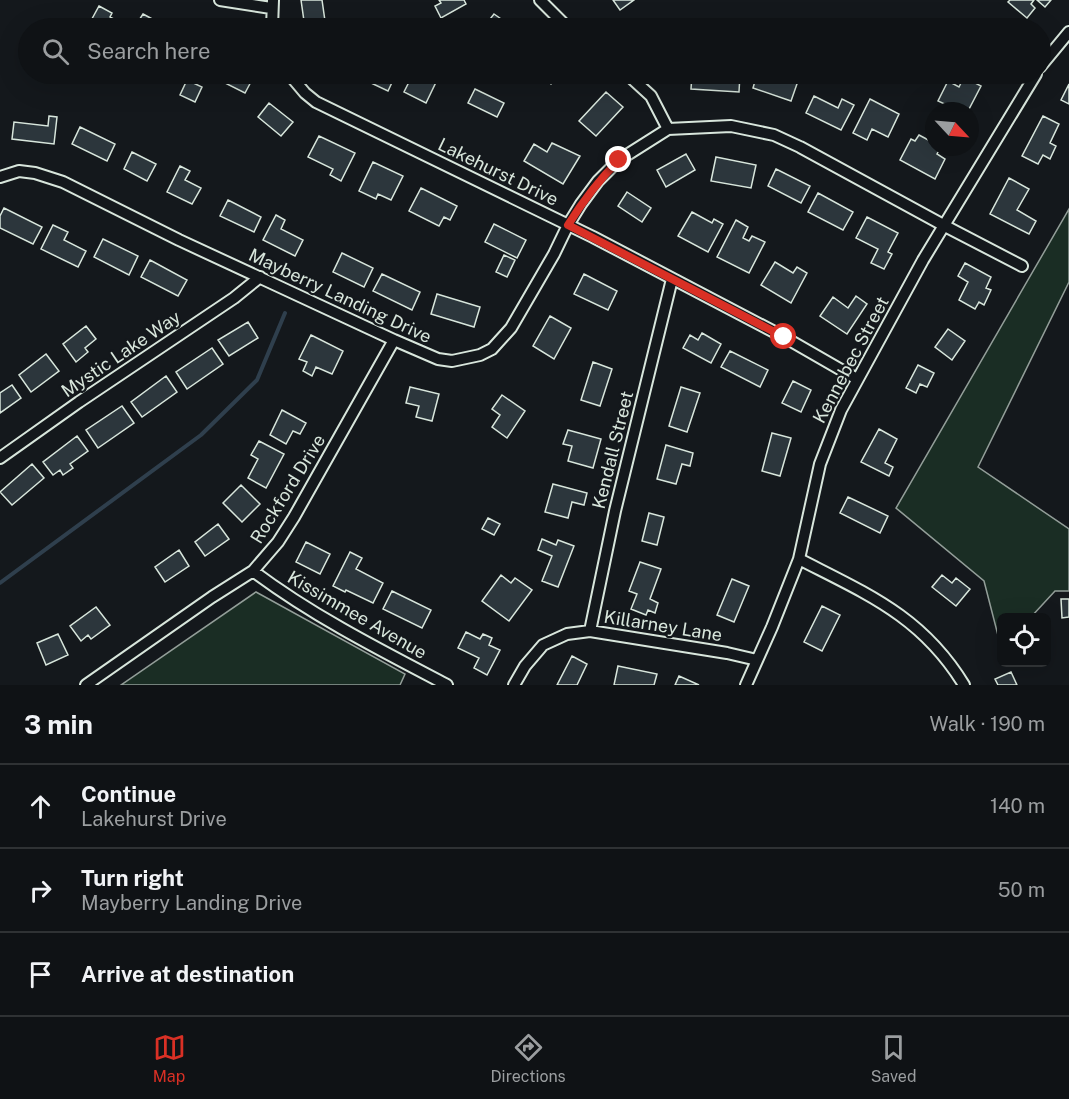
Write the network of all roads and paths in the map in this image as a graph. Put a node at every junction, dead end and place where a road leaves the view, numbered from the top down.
1 (220, 0) edge
2 (540, 0) edge
3 (272, 4) edge
4 (558, 18) edge
5 (1069, 32) edge
6 (1051, 54) edge
7 (297, 84) edge
8 (638, 84) edge
9 (1030, 84) edge
10 (668, 129) junction
11 (0, 177) edge
12 (568, 225) junction
13 (945, 226) junction
14 (1022, 266) dead end
15 (260, 278) junction
16 (672, 279) junction
17 (394, 340) junction
18 (857, 379) junction
19 (0, 458) edge
20 (799, 559) junction
21 (253, 571) junction
22 (590, 631) junction
23 (757, 660) junction
24 (86, 685) edge
25 (447, 685) edge
26 (514, 685) edge
27 (746, 685) edge
28 (964, 685) edge

1 - 3 street
2 - 4 street
5 - 6 street
7 - 12 street, Lakehurst Drive
8 - 10 street
9 - 13 street, Kennebec Street
10 - 12 street, Mayberry Landing Drive
10 - 13 street, Mayberry Landing Drive
11 - 15 street, Mayberry Landing Drive
12 - 16 street, Lakehurst Drive
12 - 17 street, Mayberry Landing Drive
13 - 14 street, Mayberry Landing Drive
13 - 18 street, Kennebec Street
15 - 17 street, Mayberry Landing Drive
15 - 19 street, Mystic Lake Way
16 - 18 street, Lakehurst Drive
16 - 22 street, Kendall Street
17 - 21 street, Rockford Drive
18 - 20 street, Kennebec Street
20 - 23 street, Kennebec Street
20 - 28 street
21 - 24 street, Rockford Drive
21 - 25 street, Kissimmee Avenue
22 - 23 street, Killarney Lane
22 - 26 street, Killarney Lane
23 - 27 street, Kennebec Street

